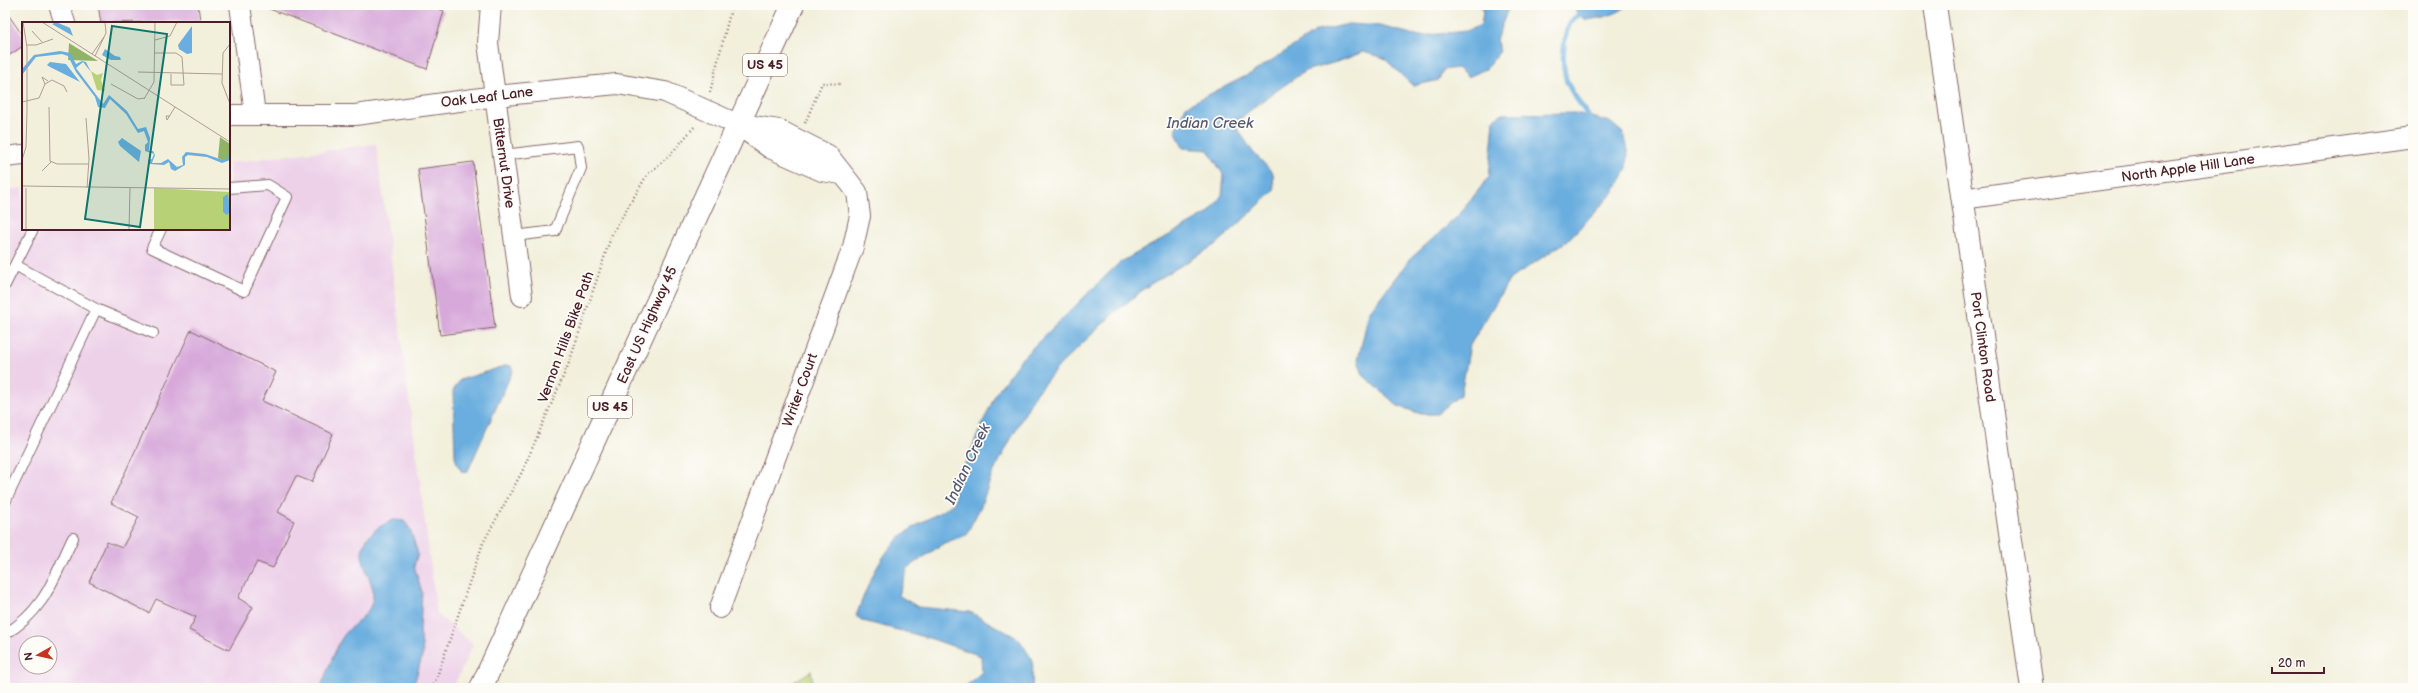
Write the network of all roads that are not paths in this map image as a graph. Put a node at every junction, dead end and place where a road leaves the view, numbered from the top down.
1 (59, 5) edge
2 (240, 5) edge
3 (491, 5) edge
4 (792, 5) edge
5 (1935, 5) edge
6 (65, 22) edge
7 (496, 96) junction
8 (255, 114) junction
9 (230, 115) edge
10 (737, 124) junction
11 (2413, 137) edge
12 (22, 155) edge
13 (503, 155) junction
14 (5, 157) edge
15 (230, 188) edge
16 (1962, 199) junction
17 (33, 230) edge
18 (161, 230) edge
19 (514, 236) junction
20 (14, 265) junction
21 (5, 285) edge
22 (522, 296) dead end
23 (96, 309) junction
24 (153, 333) dead end
25 (5, 502) edge
26 (73, 538) dead end
27 (720, 608) dead end
28 (5, 634) edge
29 (481, 688) edge
30 (2032, 688) edge

1 - 6 street
2 - 8 street
3 - 7 street, Bitternut Drive
4 - 10 main road, East US Highway 45 / US 45
5 - 16 main road, Port Clinton Road
7 - 8 street, Oak Leaf Lane
7 - 10 street, Oak Leaf Lane
7 - 13 street, Bitternut Drive
8 - 9 street, Oak Leaf Lane
10 - 27 street, Writer Court
10 - 29 main road, East US Highway 45 / US 45
11 - 16 street, North Apple Hill Lane
12 - 14 street
13 - 19 street, Bitternut Drive
13 - 19 lane
15 - 18 lane
16 - 30 main road, Port Clinton Road
17 - 20 lane
19 - 22 street, Bitternut Drive
20 - 21 lane
20 - 23 lane
23 - 24 lane
23 - 25 lane
26 - 28 lane

